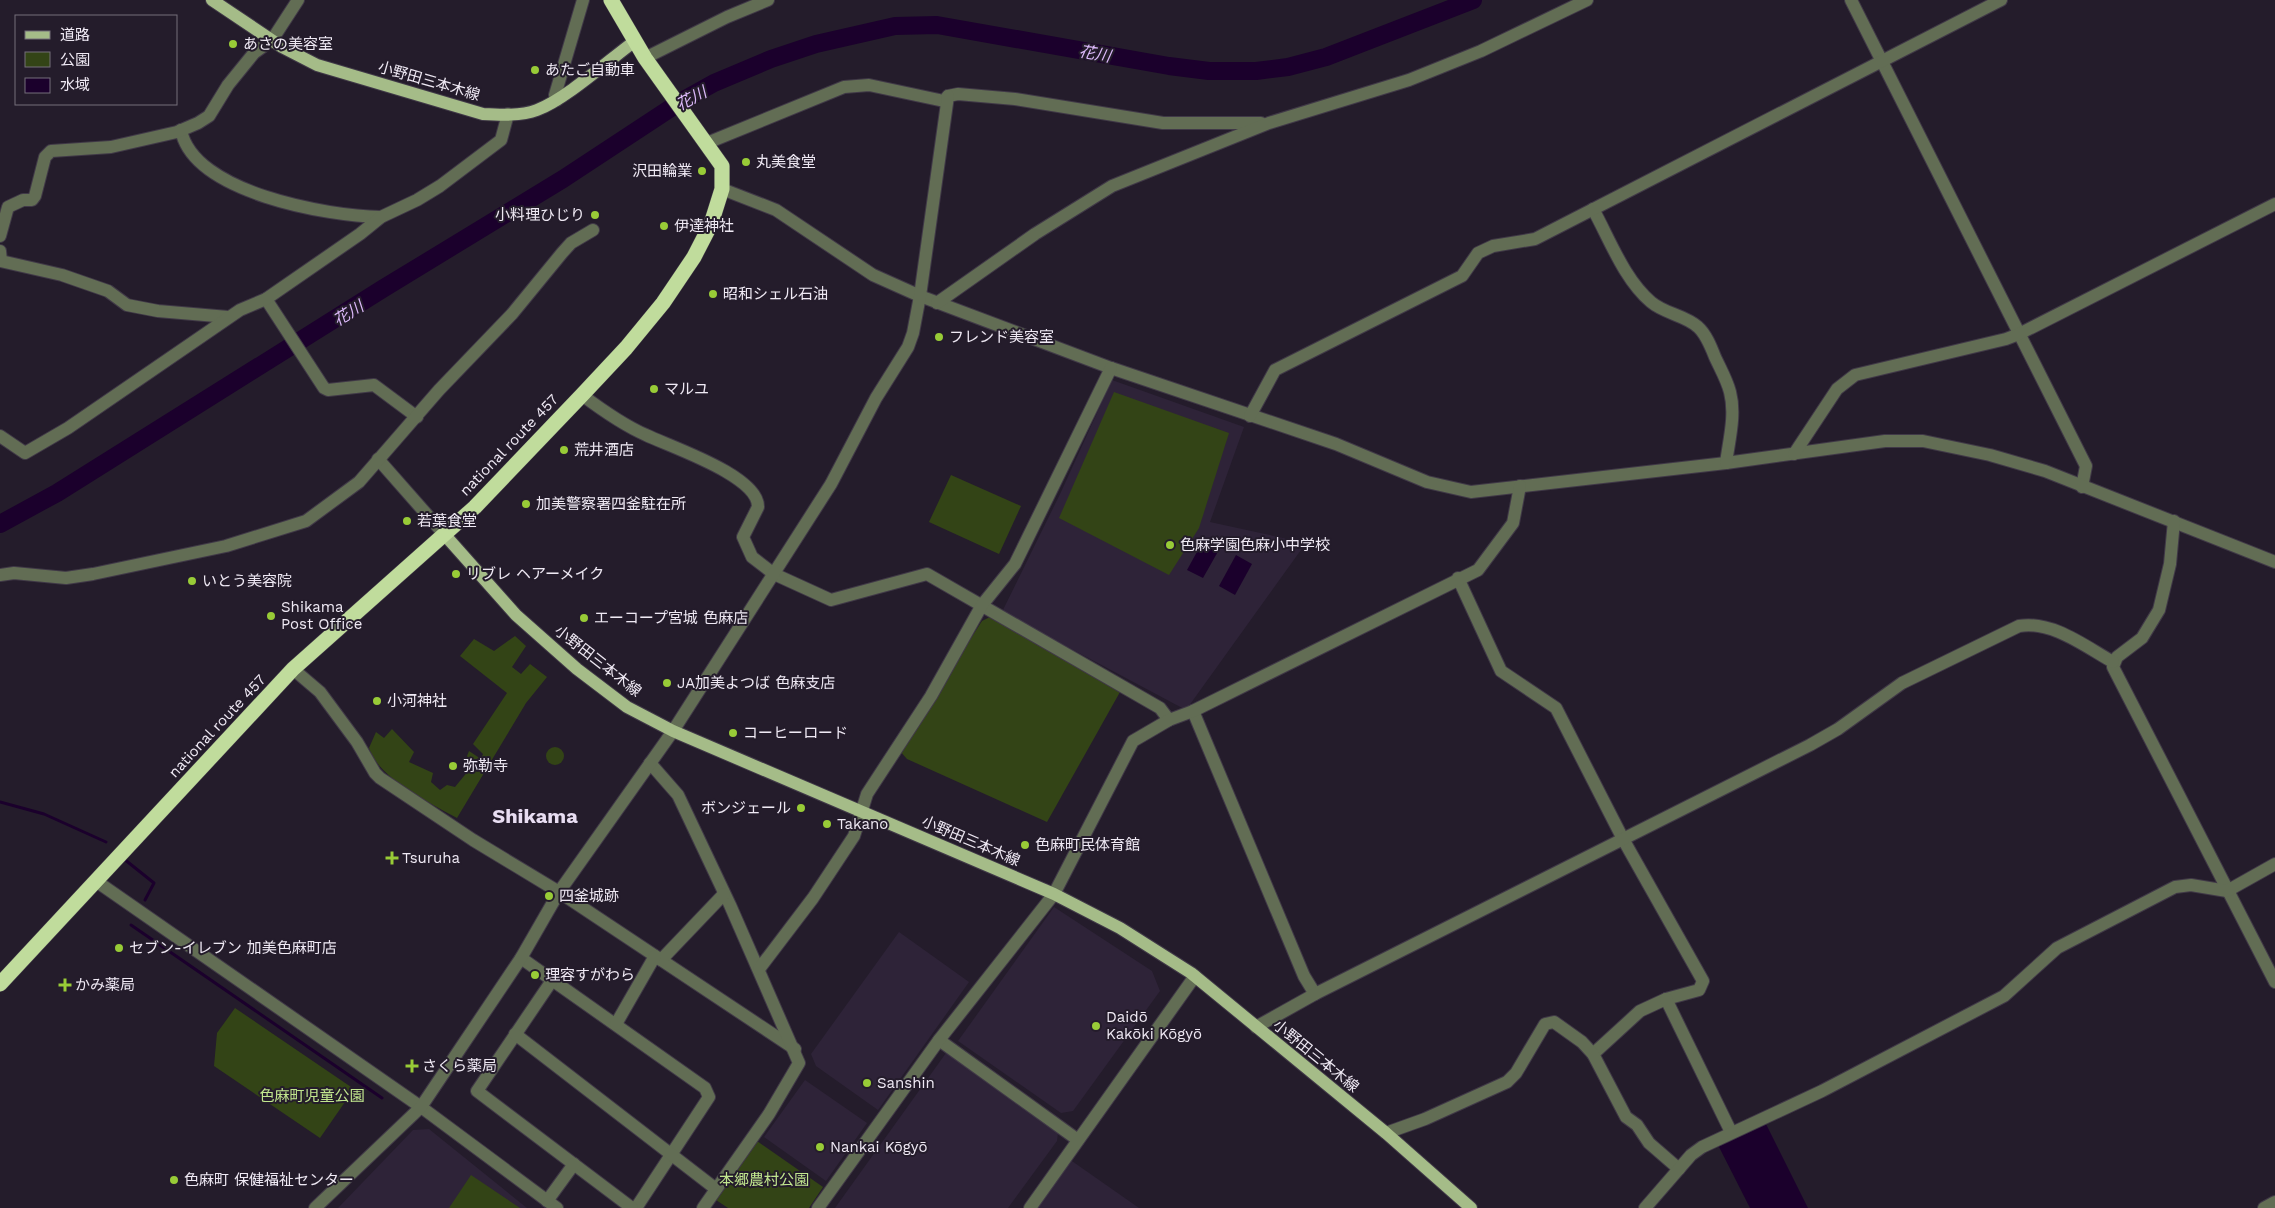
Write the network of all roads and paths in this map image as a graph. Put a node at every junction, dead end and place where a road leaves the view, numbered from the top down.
1 (212, 0) edge
2 (298, 0) edge
3 (583, 0) edge
4 (611, 0) edge
5 (768, 0) edge
6 (1588, 0) edge
7 (1852, 0) edge
8 (2001, 0) edge
9 (272, 40) junction
10 (635, 40) junction
11 (644, 58) junction
12 (1882, 61) junction
13 (948, 96) junction
14 (557, 100) junction
15 (508, 114) junction
16 (1269, 123) junction
17 (181, 130) junction
18 (707, 143) junction
19 (722, 189) junction
20 (2275, 204) edge
21 (1593, 209) junction
22 (381, 218) junction
23 (593, 230) dead end
24 (0, 236) edge
25 (0, 251) edge
26 (920, 296) junction
27 (268, 302) junction
28 (937, 303) junction
29 (228, 317) junction
30 (2019, 334) junction
31 (1111, 368) junction
32 (582, 395) junction
33 (1250, 416) junction
34 (417, 417) junction
35 (0, 436) edge
36 (1794, 454) junction
37 (378, 459) junction
38 (1726, 464) junction
39 (1520, 486) junction
40 (2082, 487) junction
41 (2174, 520) junction
42 (444, 534) junction
43 (2273, 559) edge
44 (774, 574) junction
45 (0, 575) edge
46 (1458, 578) junction
47 (982, 605) junction
48 (2113, 662) junction
49 (294, 669) junction
50 (1193, 711) junction
51 (1169, 720) junction
52 (673, 731) junction
53 (650, 763) junction
54 (862, 812) junction
55 (1623, 839) junction
56 (2275, 864) edge
57 (96, 881) junction
58 (2227, 891) junction
59 (559, 892) junction
60 (724, 894) junction
61 (1054, 894) junction
62 (521, 958) junction
63 (658, 958) junction
64 (759, 969) junction
65 (1195, 976) junction
66 (552, 980) junction
67 (2275, 982) edge
68 (0, 984) edge
69 (1315, 994) junction
70 (1666, 999) junction
71 (616, 1024) junction
72 (1256, 1027) junction
73 (515, 1034) junction
74 (939, 1040) junction
75 (795, 1049) junction
76 (1593, 1054) junction
77 (421, 1107) junction
78 (1731, 1132) junction
79 (1386, 1133) junction
80 (1078, 1140) junction
81 (672, 1155) junction
82 (574, 1164) junction
83 (1679, 1169) junction
84 (716, 1189) junction
85 (2275, 1202) edge
86 (552, 1205) edge
87 (315, 1208) edge
88 (632, 1208) edge
89 (636, 1208) edge
90 (703, 1208) edge
91 (818, 1208) edge
92 (1030, 1208) edge
93 (1471, 1208) edge
94 (1645, 1208) edge
95 (2264, 1208) edge

1 - 9 main road, 小野田三本木線
2 - 9 street
3 - 14 street
4 - 10 highway, national route 457
5 - 11 street
6 - 16 street
7 - 12 street
8 - 12 street
9 - 15 main road, 小野田三本木線
9 - 17 street
10 - 11 highway, national route 457
10 - 14 main road, 小野田三本木線
11 - 18 highway, national route 457
12 - 21 street
12 - 30 street
13 - 16 street
13 - 18 street
13 - 26 street
14 - 15 main road, 小野田三本木線
15 - 22 street
16 - 28 street
17 - 22 street
17 - 24 street
18 - 19 highway, national route 457
19 - 26 street
19 - 32 highway, national route 457
20 - 30 street
21 - 33 street
21 - 38 street
22 - 27 street
23 - 34 street
25 - 29 street
26 - 28 street
26 - 44 street
27 - 29 street
27 - 34 street
28 - 31 street
29 - 35 street
30 - 36 street
30 - 40 street
31 - 33 street
31 - 47 street
32 - 42 highway, national route 457
32 - 44 street
33 - 39 street
34 - 37 street
36 - 38 street
36 - 40 street
37 - 42 street
37 - 45 street
38 - 39 street
39 - 46 street
40 - 41 street
41 - 43 street
41 - 48 street
42 - 49 highway, national route 457
42 - 52 main road, 小野田三本木線
44 - 47 street
44 - 52 street
46 - 50 street
46 - 55 street
47 - 51 street
47 - 54 street
48 - 55 street
48 - 58 street
49 - 57 highway, national route 457
49 - 59 street
50 - 51 street
50 - 69 street
51 - 61 street
52 - 53 street
52 - 54 main road, 小野田三本木線
53 - 59 street
53 - 60 street
54 - 61 main road, 小野田三本木線
54 - 64 street
55 - 69 street
55 - 70 street
56 - 58 street
57 - 68 highway, national route 457
57 - 77 street
58 - 67 street
58 - 78 street
59 - 62 street
59 - 63 street
60 - 63 street
60 - 64 street
61 - 65 main road, 小野田三本木線
61 - 74 street
62 - 66 street
62 - 77 street
63 - 71 street
63 - 75 street
64 - 75 street
65 - 72 main road, 小野田三本木線
65 - 80 street
66 - 71 street
66 - 73 street
69 - 72 street
70 - 76 street
70 - 78 street
71 - 81 street
72 - 79 main road, 小野田三本木線
73 - 81 street
73 - 82 street
74 - 80 street
74 - 91 street
75 - 84 street
76 - 79 street
76 - 83 street
77 - 86 street
77 - 87 street
78 - 83 street
79 - 93 main road, 小野田三本木線
80 - 92 street
81 - 84 street
81 - 89 street
82 - 86 street
82 - 88 street
83 - 94 street
84 - 90 street
85 - 95 street

